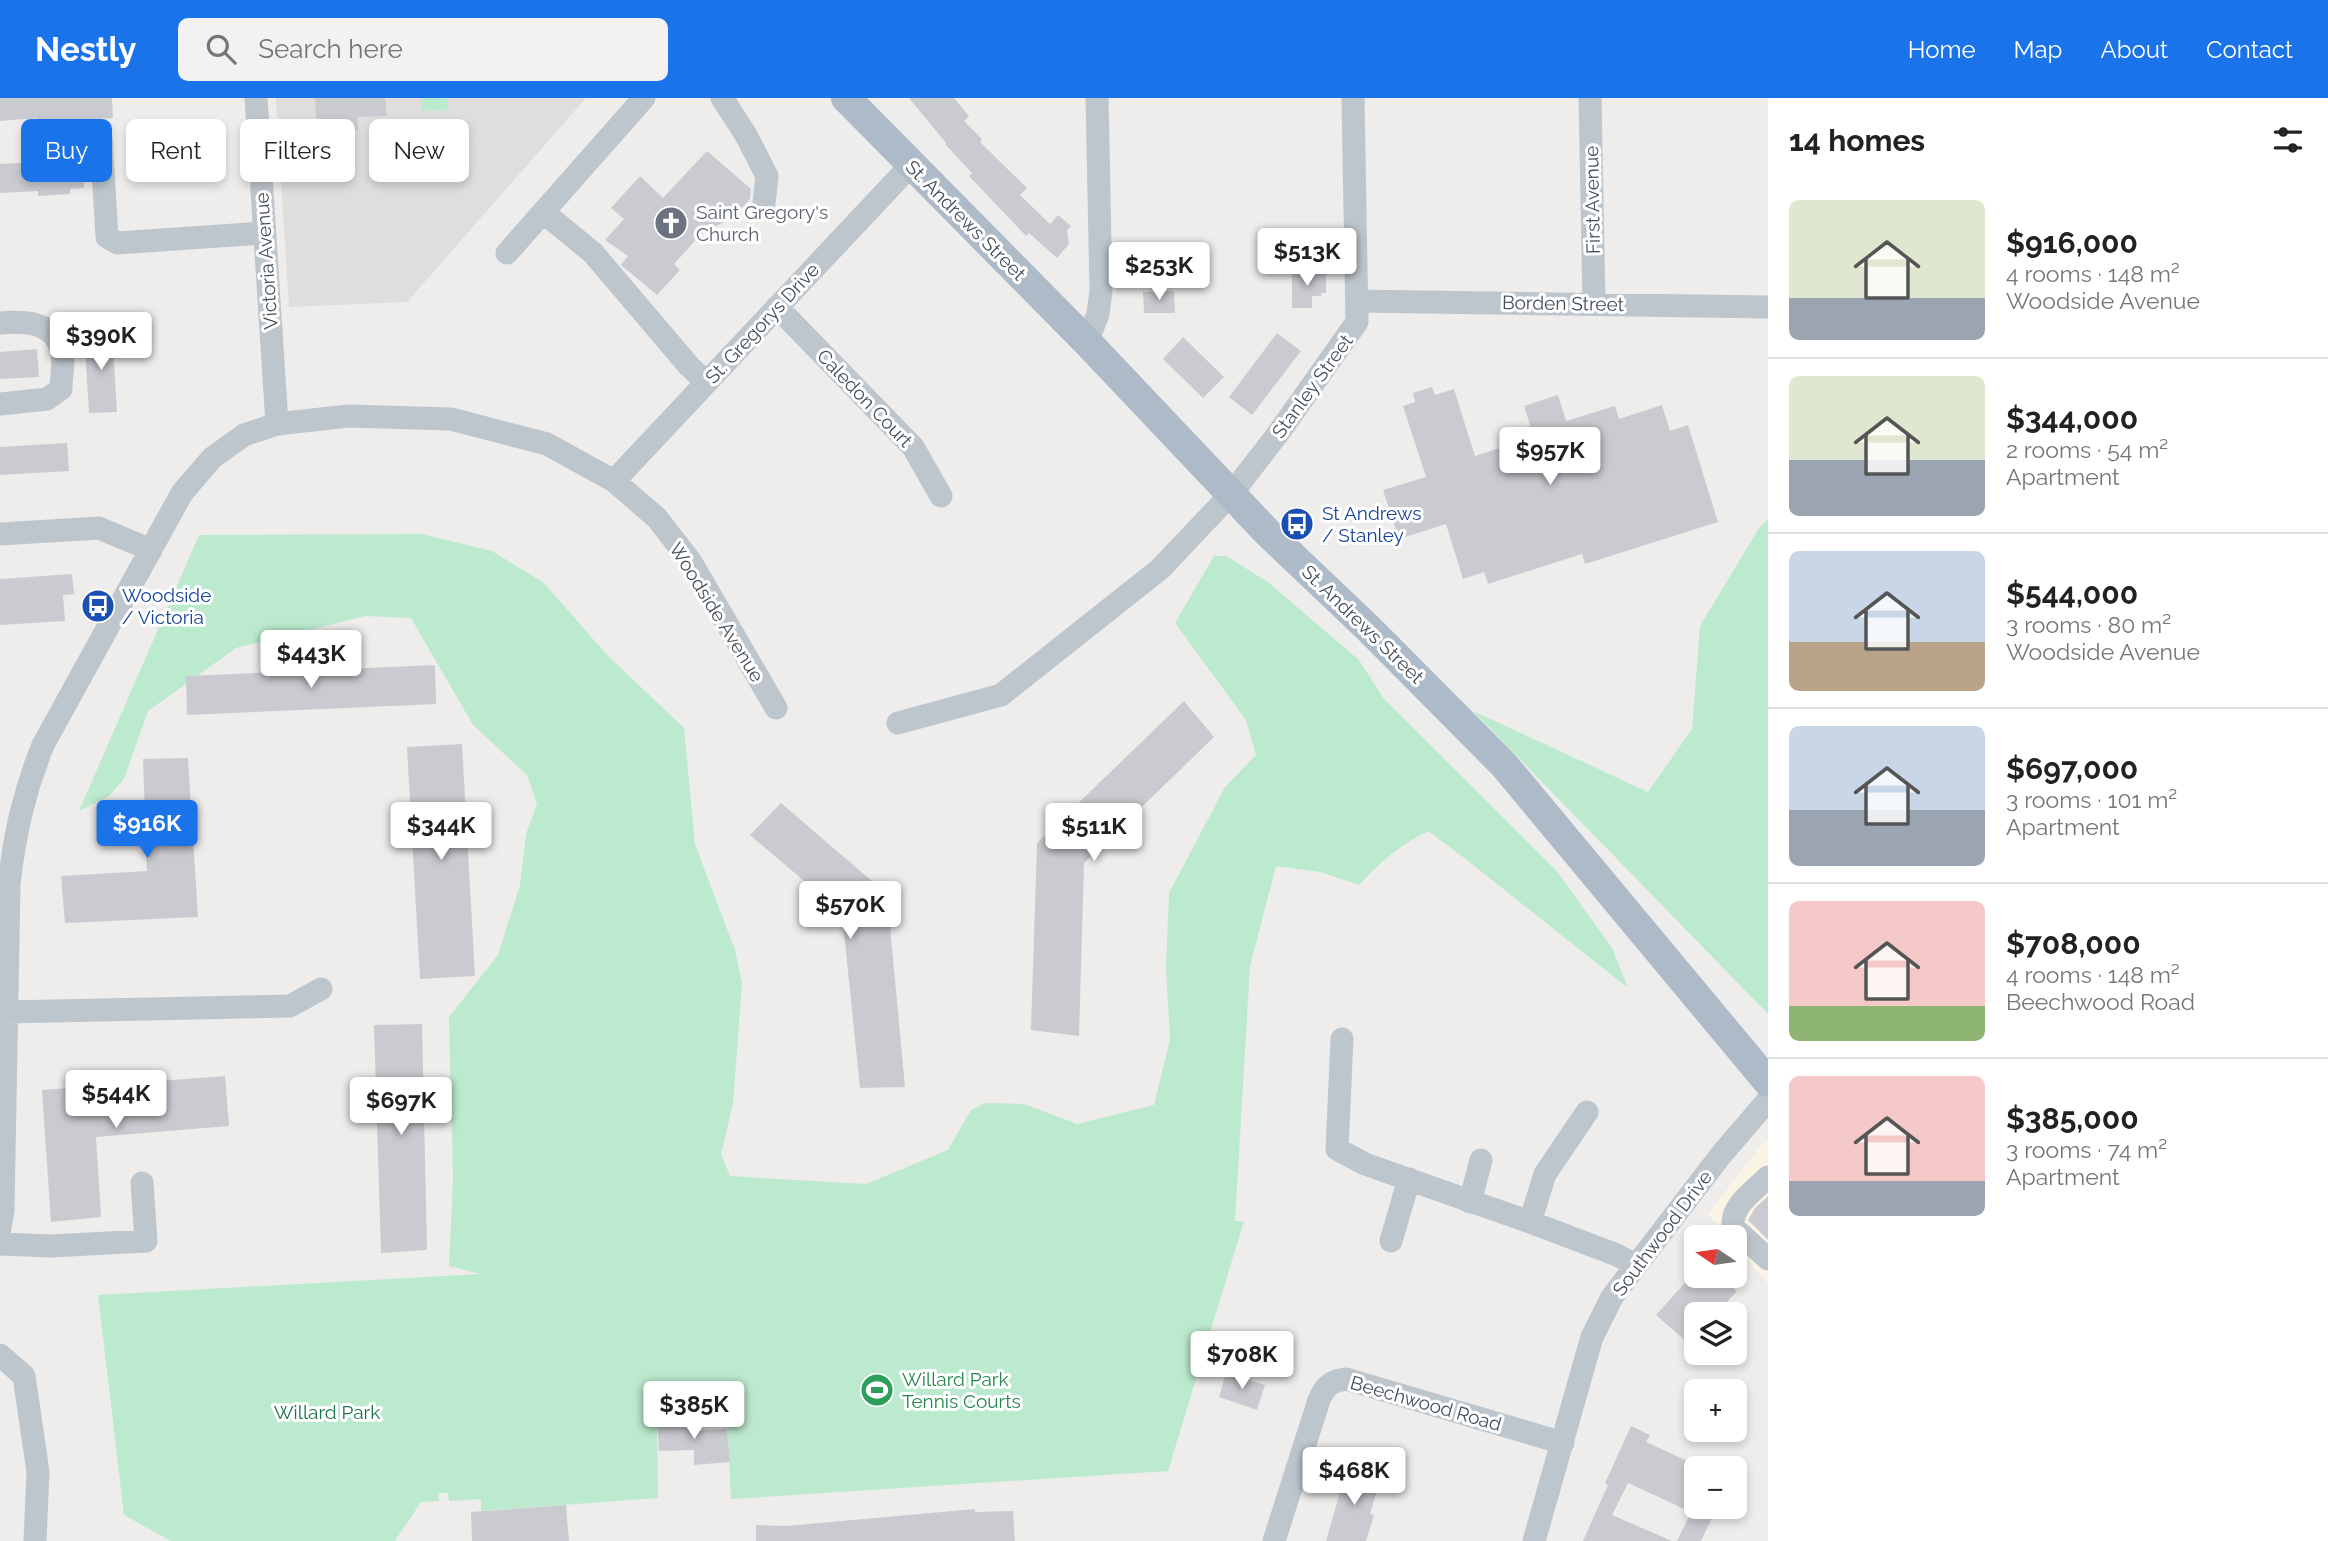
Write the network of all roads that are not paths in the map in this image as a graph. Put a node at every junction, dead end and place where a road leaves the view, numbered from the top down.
1 (256, 98) edge
2 (643, 98) edge
3 (722, 98) edge
4 (846, 98) edge
5 (1097, 98) edge
6 (1353, 98) edge
7 (1590, 98) edge
8 (911, 165) junction
9 (104, 182) edge
10 (764, 202) dead end
11 (543, 212) junction
12 (264, 233) junction
13 (507, 253) dead end
14 (1357, 301) junction
15 (1594, 303) junction
16 (777, 307) junction
17 (1768, 307) edge
18 (0, 323) edge
19 (1087, 342) junction
20 (706, 382) junction
21 (0, 404) edge
22 (277, 424) junction
23 (614, 481) junction
24 (1232, 493) junction
25 (941, 496) dead end
26 (0, 534) edge
27 (151, 550) junction
28 (776, 708) dead end
29 (898, 723) dead end
30 (5, 884) edge
31 (321, 989) dead end
32 (4, 1008) edge
33 (1342, 1039) dead end
34 (1768, 1082) edge
35 (1768, 1100) edge
36 (1587, 1112) dead end
37 (1481, 1160) dead end
38 (1768, 1177) edge
39 (1409, 1179) junction
40 (142, 1183) dead end
41 (1470, 1202) junction
42 (1531, 1222) junction
43 (0, 1228) edge
44 (1391, 1241) dead end
45 (0, 1244) edge
46 (1768, 1259) edge
47 (1635, 1265) junction
48 (0, 1356) edge
49 (1563, 1443) junction
50 (35, 1541) edge
51 (1274, 1541) edge
52 (1534, 1541) edge

1 - 12 street, Victoria Avenue
2 - 11 street
3 - 10 street
4 - 8 main road, St. Andrews Street
5 - 19 street
6 - 14 street, Stanley Street
7 - 15 street, First Avenue
8 - 16 street, St. Gregorys Drive
8 - 19 main road, St. Andrews Street
9 - 12 street
11 - 13 street
11 - 20 street
12 - 22 street, Victoria Avenue
14 - 15 street, Borden Street
14 - 24 street, Stanley Street
15 - 17 street, Borden Street
16 - 20 street, St. Gregorys Drive
16 - 25 street, Caledon Court
18 - 21 street
19 - 24 main road, St. Andrews Street
20 - 23 street, St. Gregorys Drive
22 - 23 street, Woodside Avenue
22 - 27 street, Woodside Avenue
23 - 28 street, Woodside Avenue
24 - 29 street, Stanley Street
24 - 34 main road, St. Andrews Street
26 - 27 street
27 - 30 street, Woodside Avenue
30 - 32 street, Woodside Avenue
31 - 32 street
32 - 43 street, Woodside Avenue
33 - 39 street
35 - 47 street, Southwood Drive
36 - 42 street
37 - 41 street
38 - 46 street
39 - 41 street
39 - 44 street
40 - 45 street
41 - 42 street
42 - 47 street
47 - 49 street, Southwood Drive
48 - 50 street
49 - 51 street, Beechwood Road
49 - 52 street, Southwood Drive

